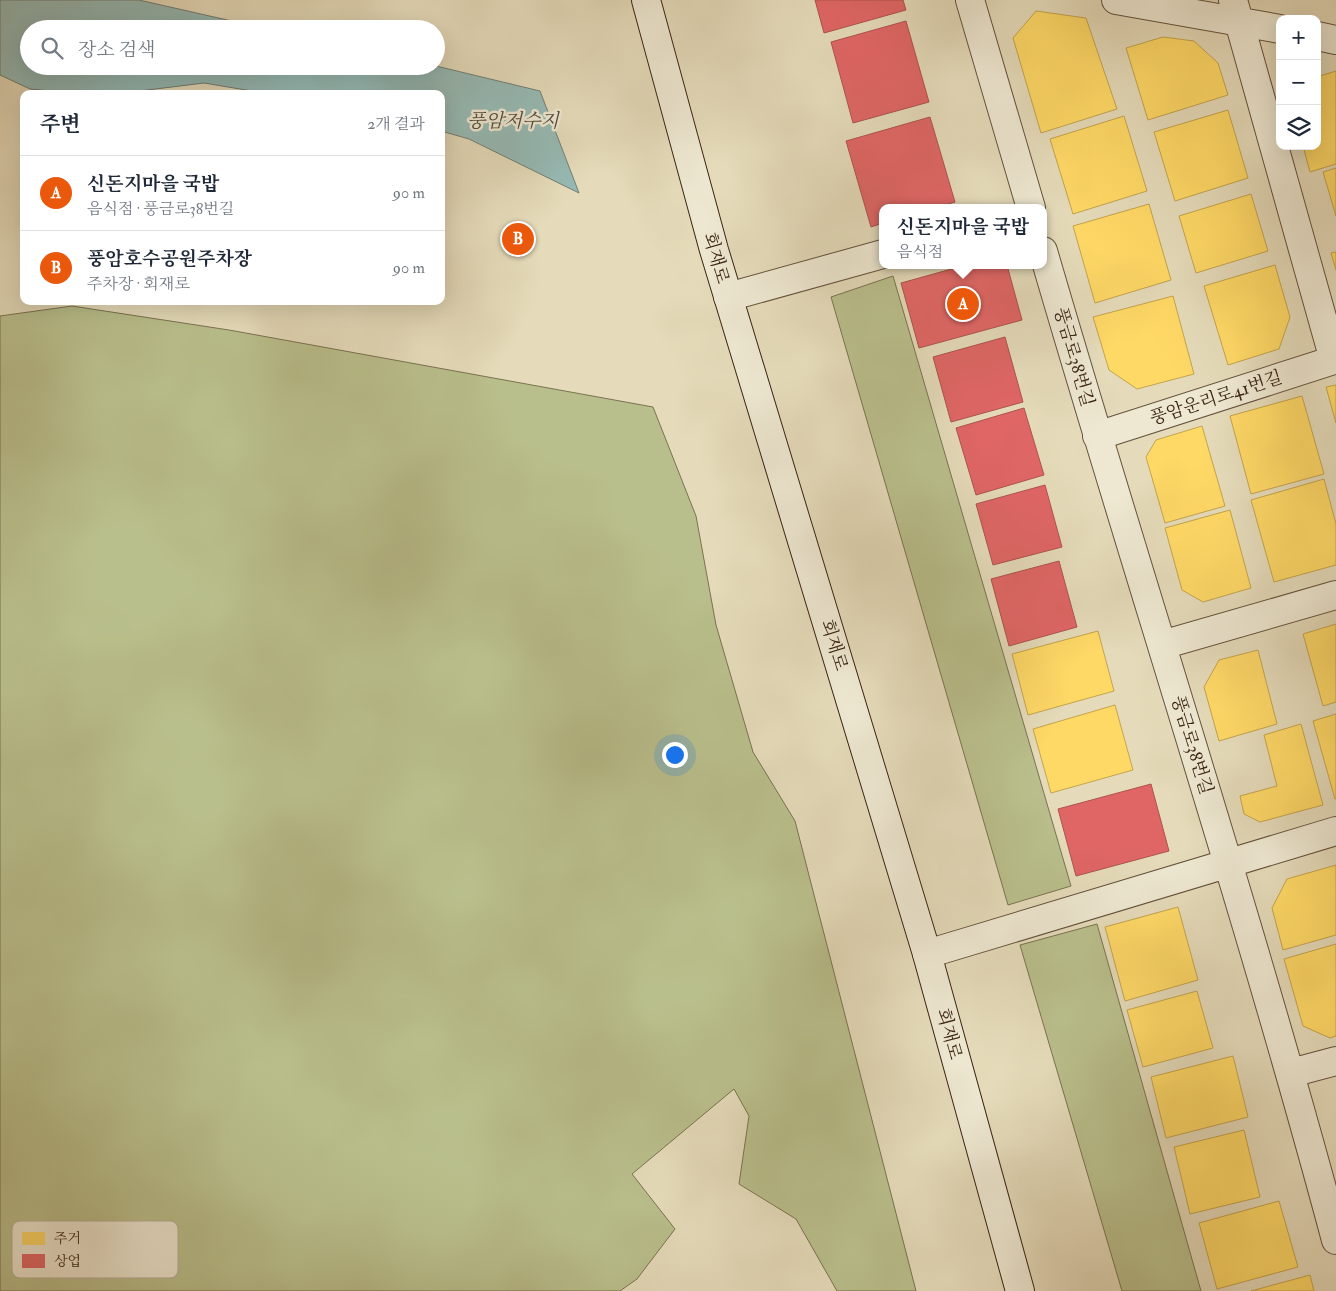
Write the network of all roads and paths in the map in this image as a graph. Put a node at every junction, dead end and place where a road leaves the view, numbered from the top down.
1 (646, 0) edge
2 (970, 0) edge
3 (1116, 0) edge
4 (1236, 11) edge
5 (1276, 27) edge
6 (1321, 37) edge
7 (1336, 40) edge
8 (1029, 204) edge
9 (879, 255) edge
10 (1047, 264) edge
11 (728, 297) junction
12 (1335, 360) edge
13 (1097, 436) junction
14 (1336, 595) edge
15 (1162, 645) junction
16 (1336, 831) edge
17 (1228, 862) junction
18 (927, 954) junction
19 (1336, 1061) edge
20 (1291, 1074) junction
21 (1336, 1240) edge
22 (1020, 1291) edge

1 - 11 street, 회재로
2 - 8 street
3 - 4 street
4 - 5 street
4 - 12 street, 풍암운리로41번길
6 - 7 street
9 - 11 street
10 - 13 street, 풍금로38번길
11 - 18 street, 회재로
12 - 13 street, 풍암운리로41번길
13 - 15 street, 풍금로38번길
14 - 15 street
15 - 17 street, 풍금로38번길
16 - 17 street
17 - 18 street
17 - 20 street, 풍금로38번길
18 - 22 street, 회재로
19 - 20 street
20 - 21 street, 풍금로38번길

